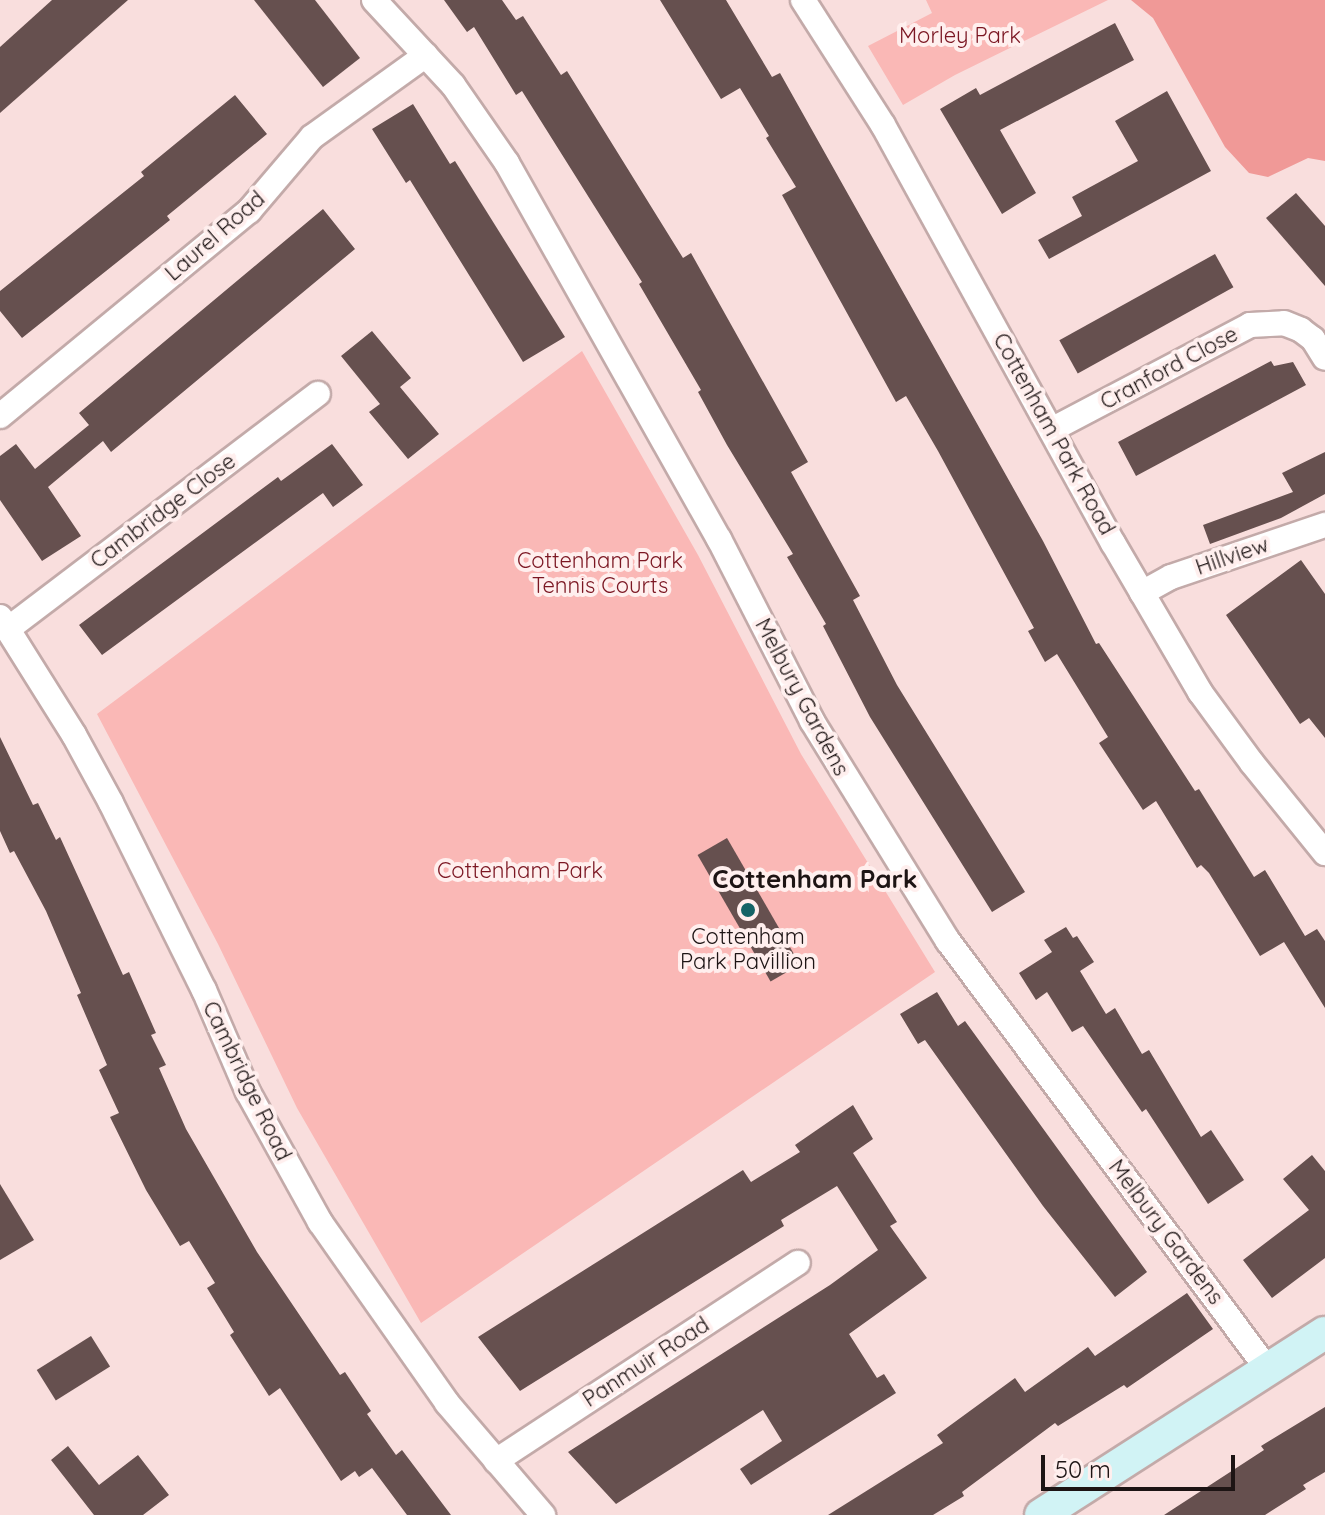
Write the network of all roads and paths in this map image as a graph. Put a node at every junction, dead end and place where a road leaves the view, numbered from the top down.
1 (374, 0) edge
2 (803, 0) edge
3 (426, 55) junction
4 (1325, 358) edge
5 (318, 394) dead end
6 (0, 416) edge
7 (1051, 430) junction
8 (1325, 525) edge
9 (1142, 593) junction
10 (4, 623) edge
11 (1325, 853) edge
12 (798, 1263) dead end
13 (1325, 1333) edge
14 (1269, 1371) junction
15 (496, 1461) junction
16 (543, 1515) edge
17 (1041, 1515) edge

1 - 3 street, Melbury Gardens
2 - 7 street, Cottenham Park Road
3 - 6 street, Laurel Road
3 - 14 street, Melbury Gardens
4 - 7 street, Cranford Close
5 - 10 street, Cambridge Close
7 - 9 street, Cottenham Park Road
8 - 9 street, Hillview
9 - 11 street, Cottenham Park Road
10 - 15 street, Cambridge Road
12 - 15 street, Panmuir Road
13 - 14 main road
14 - 17 main road
15 - 16 street, Cambridge Road

